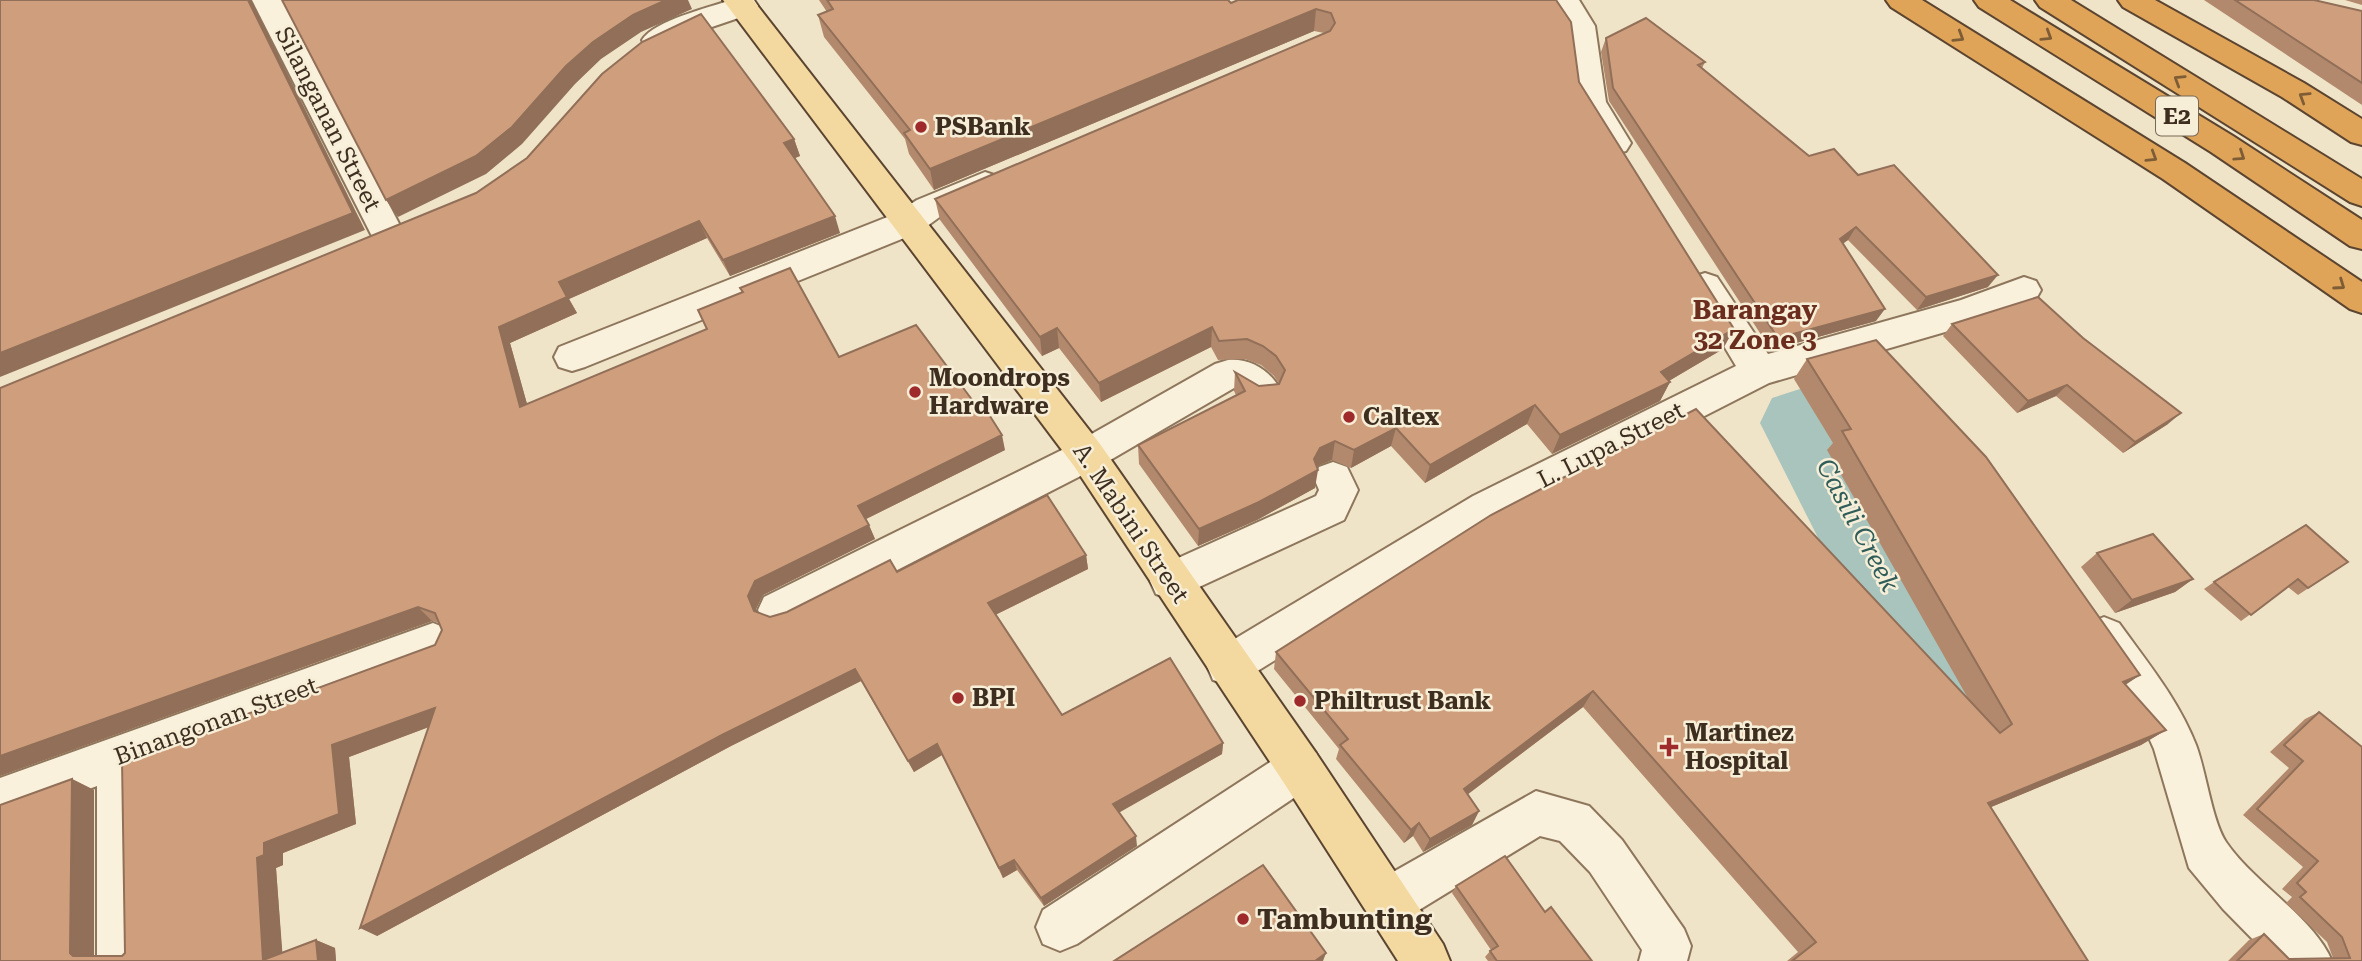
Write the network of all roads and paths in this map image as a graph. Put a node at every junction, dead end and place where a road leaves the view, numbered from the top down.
1 (267, 0) edge
2 (1564, 0) edge
3 (1901, 0) edge
4 (1989, 0) edge
5 (2050, 0) edge
6 (2133, 0) edge
7 (740, 3) edge
8 (627, 58) edge
9 (2362, 134) edge
10 (1634, 172) edge
11 (1007, 175) edge
12 (2362, 194) edge
13 (907, 223) junction
14 (2362, 237) edge
15 (355, 251) edge
16 (1693, 266) edge
17 (2024, 290) dead end
18 (2362, 300) edge
19 (1869, 342) junction
20 (572, 357) dead end
21 (1759, 371) junction
22 (1898, 373) edge
23 (1263, 391) edge
24 (1087, 455) junction
25 (1332, 478) dead end
26 (1170, 581) junction
27 (779, 610) dead end
28 (2085, 610) edge
29 (433, 642) edge
30 (1228, 666) junction
31 (119, 757) junction
32 (1300, 768) junction
33 (0, 800) edge
34 (1389, 901) junction
35 (1059, 927) dead end
36 (121, 961) edge
37 (1426, 961) edge
38 (1663, 961) edge
39 (2308, 961) edge

1 - 15 street, Silanganan Street
2 - 10 street
3 -> 18 highway
4 -> 14 highway, E2
12 -> 5 highway, E2
9 -> 6 highway
7 - 8 street
7 - 13 main road, A. Mabini Street
11 - 13 street
13 - 20 street
13 - 24 main road, A. Mabini Street
16 - 21 street
17 - 19 street, L. Lupa Street
19 - 21 street, L. Lupa Street
19 - 22 street
21 - 30 street, L. Lupa Street
23 - 24 street
24 - 26 main road, A. Mabini Street
24 - 27 street
25 - 26 street
26 - 30 main road, A. Mabini Street
28 - 39 street
29 - 31 street, Binangonan Street
30 - 32 main road, A. Mabini Street
31 - 33 street, Binangonan Street
31 - 36 street
32 - 34 main road, A. Mabini Street
32 - 35 street
34 - 37 main road, A. Mabini Street
34 - 38 street

